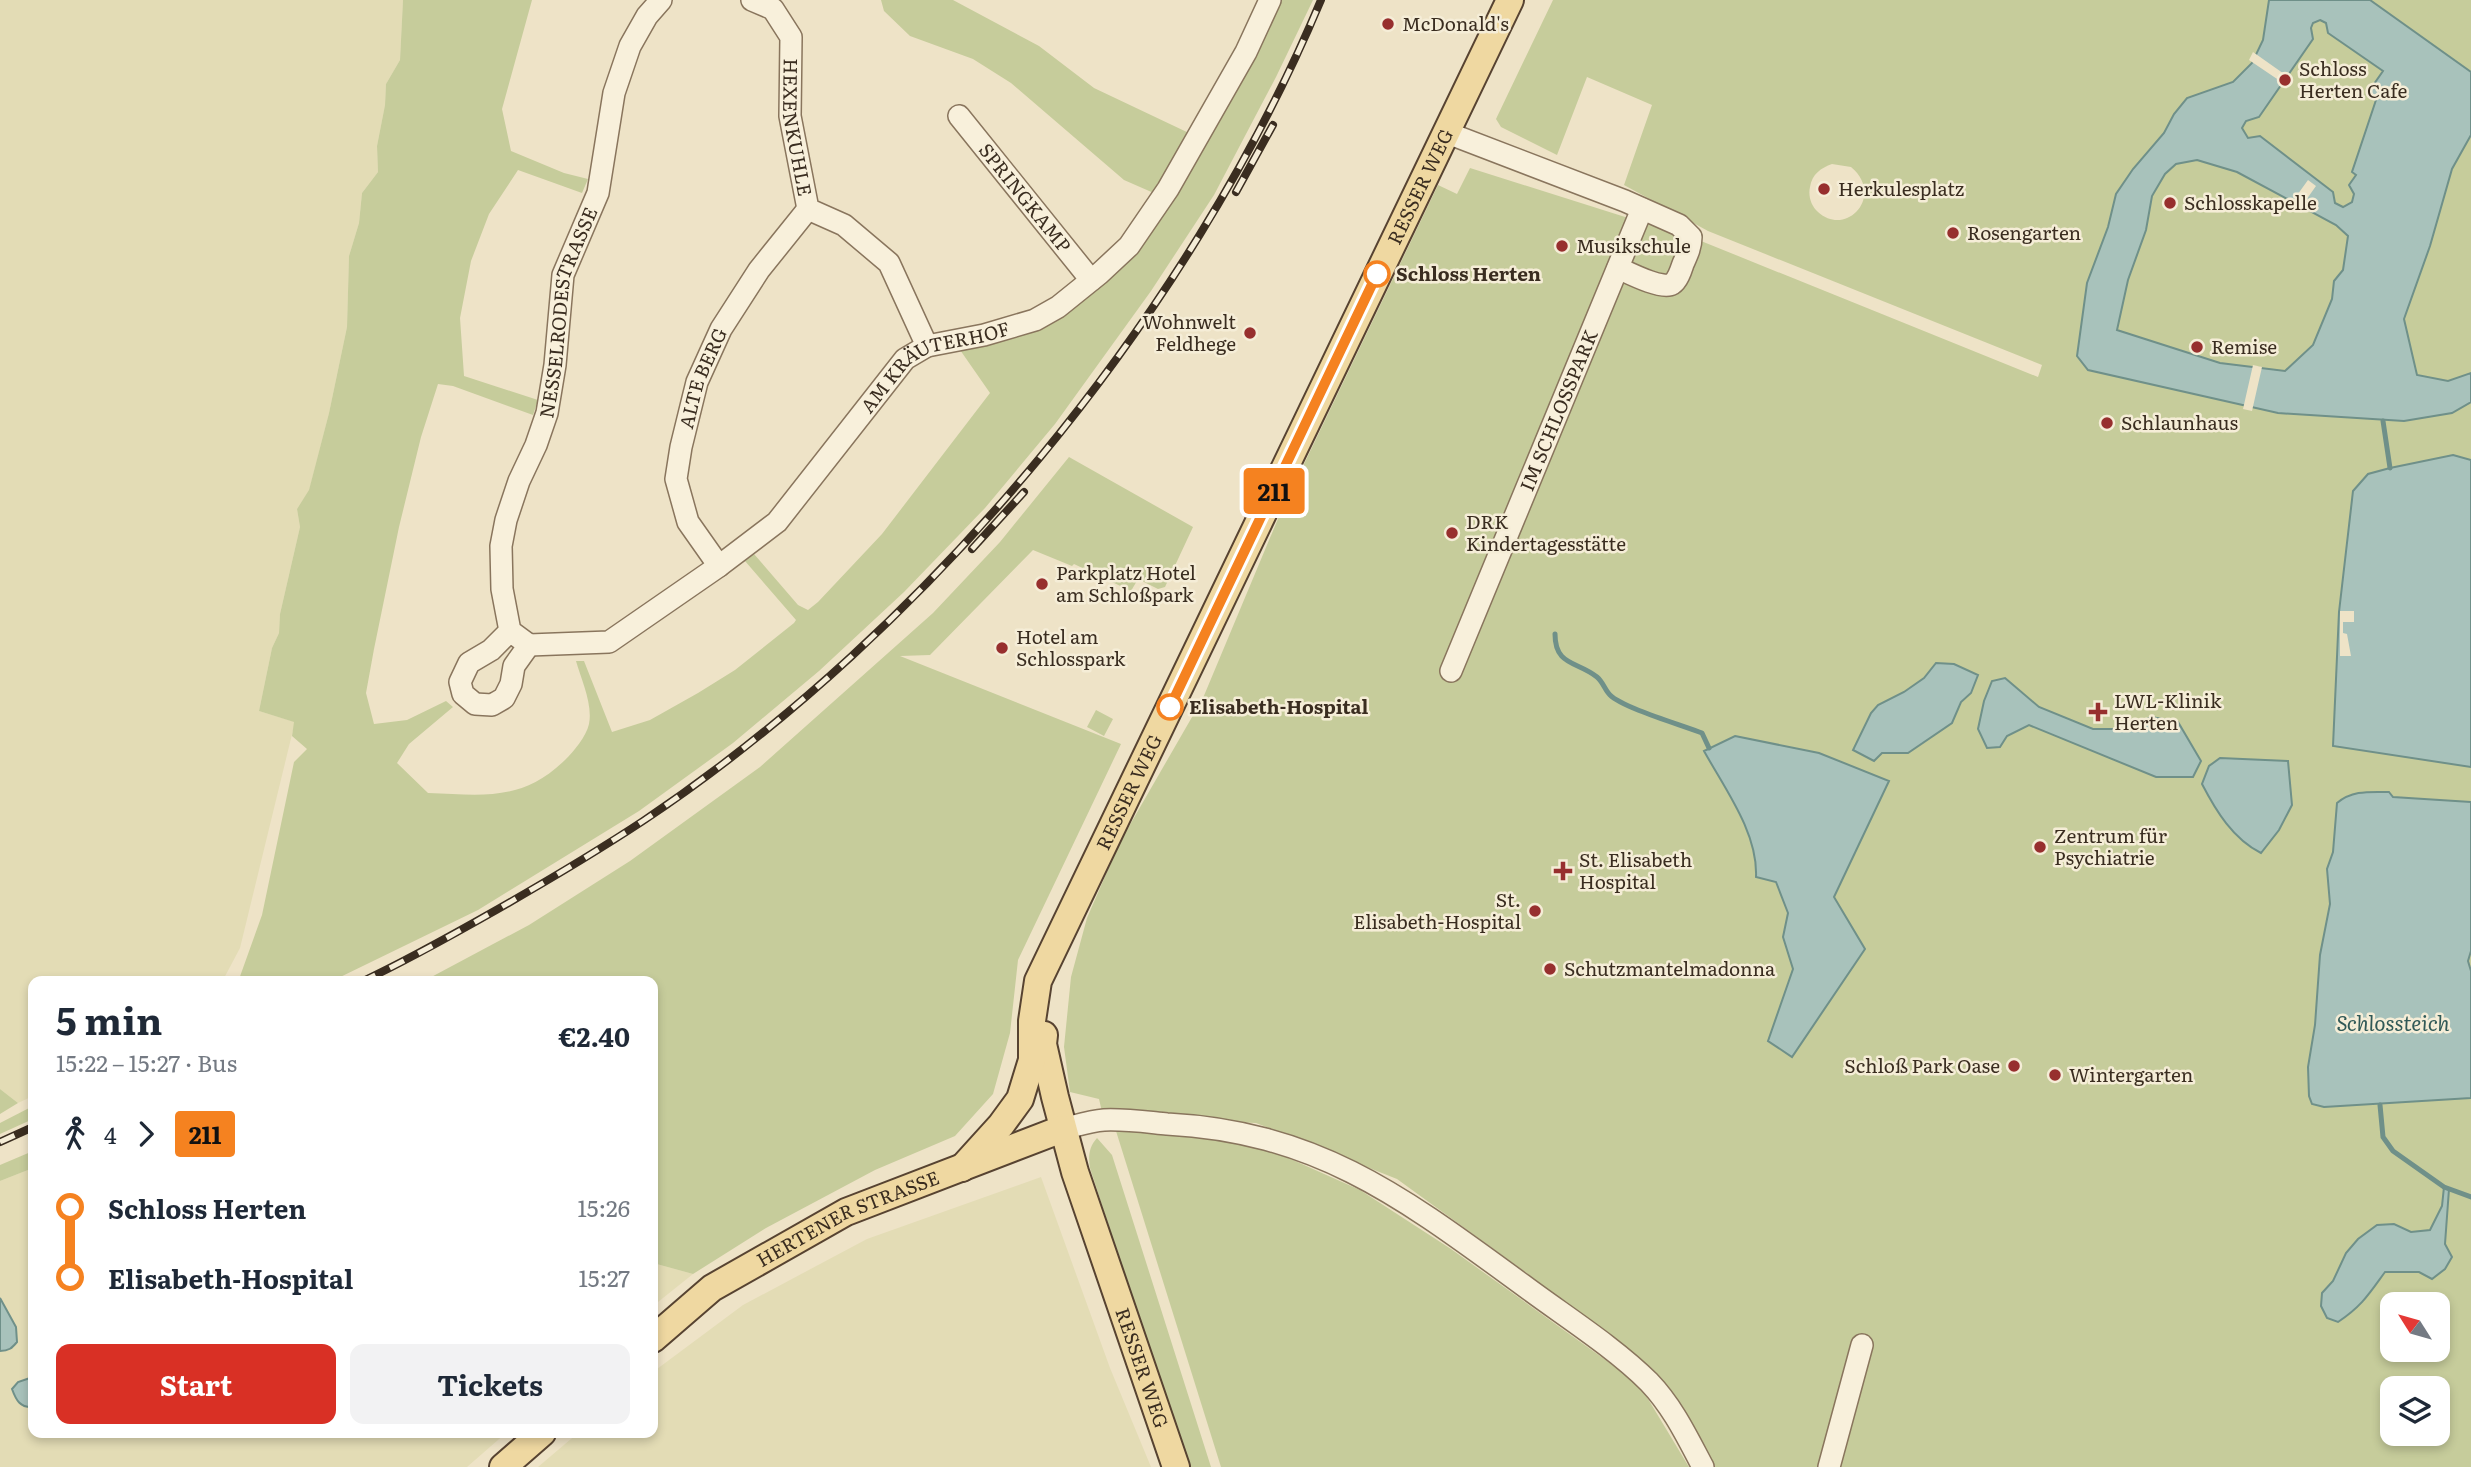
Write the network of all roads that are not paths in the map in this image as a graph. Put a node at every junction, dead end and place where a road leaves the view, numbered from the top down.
1 (661, 0) edge
2 (752, 0) edge
3 (1270, 0) edge
4 (1510, 0) edge
5 (959, 116) dead end
6 (1445, 132) junction
7 (808, 209) junction
8 (1642, 209) junction
9 (1618, 268) junction
10 (1091, 280) junction
11 (927, 346) junction
12 (719, 566) junction
13 (510, 631) junction
14 (528, 645) junction
15 (1451, 671) dead end
16 (1058, 943) junction
17 (1062, 1129) junction
18 (962, 1167) junction
19 (658, 1335) edge
20 (1862, 1345) dead end
21 (536, 1438) edge
22 (503, 1467) edge
23 (1176, 1467) edge
24 (1703, 1467) edge
25 (1829, 1467) edge

1 - 13 street, NESSELRODESTRASSE
2 - 7 street, HEXENKUHLE
3 - 10 street, AM KRÄUTERHOF
4 - 6 main road, RESSER WEG
5 - 10 street, SPRINGKAMP
6 - 8 street
6 - 16 main road, RESSER WEG
7 - 11 street, HEXENKUHLE
7 - 12 street, ALTE BERG
8 - 9 street, IM SCHLOSSPARK
8 - 9 street
9 - 15 street, IM SCHLOSSPARK
10 - 11 street, AM KRÄUTERHOF
11 - 12 street, AM KRÄUTERHOF
12 - 14 street, AM KRÄUTERHOF
13 - 14 street
13 - 14 street
16 - 17 main road, RESSER WEG
16 - 18 main road, RESSER WEG
17 - 18 main road, HERTENER STRASSE
17 - 23 main road, RESSER WEG
17 - 24 street
18 - 19 main road, HERTENER STRASSE
20 - 25 street
21 - 22 main road

